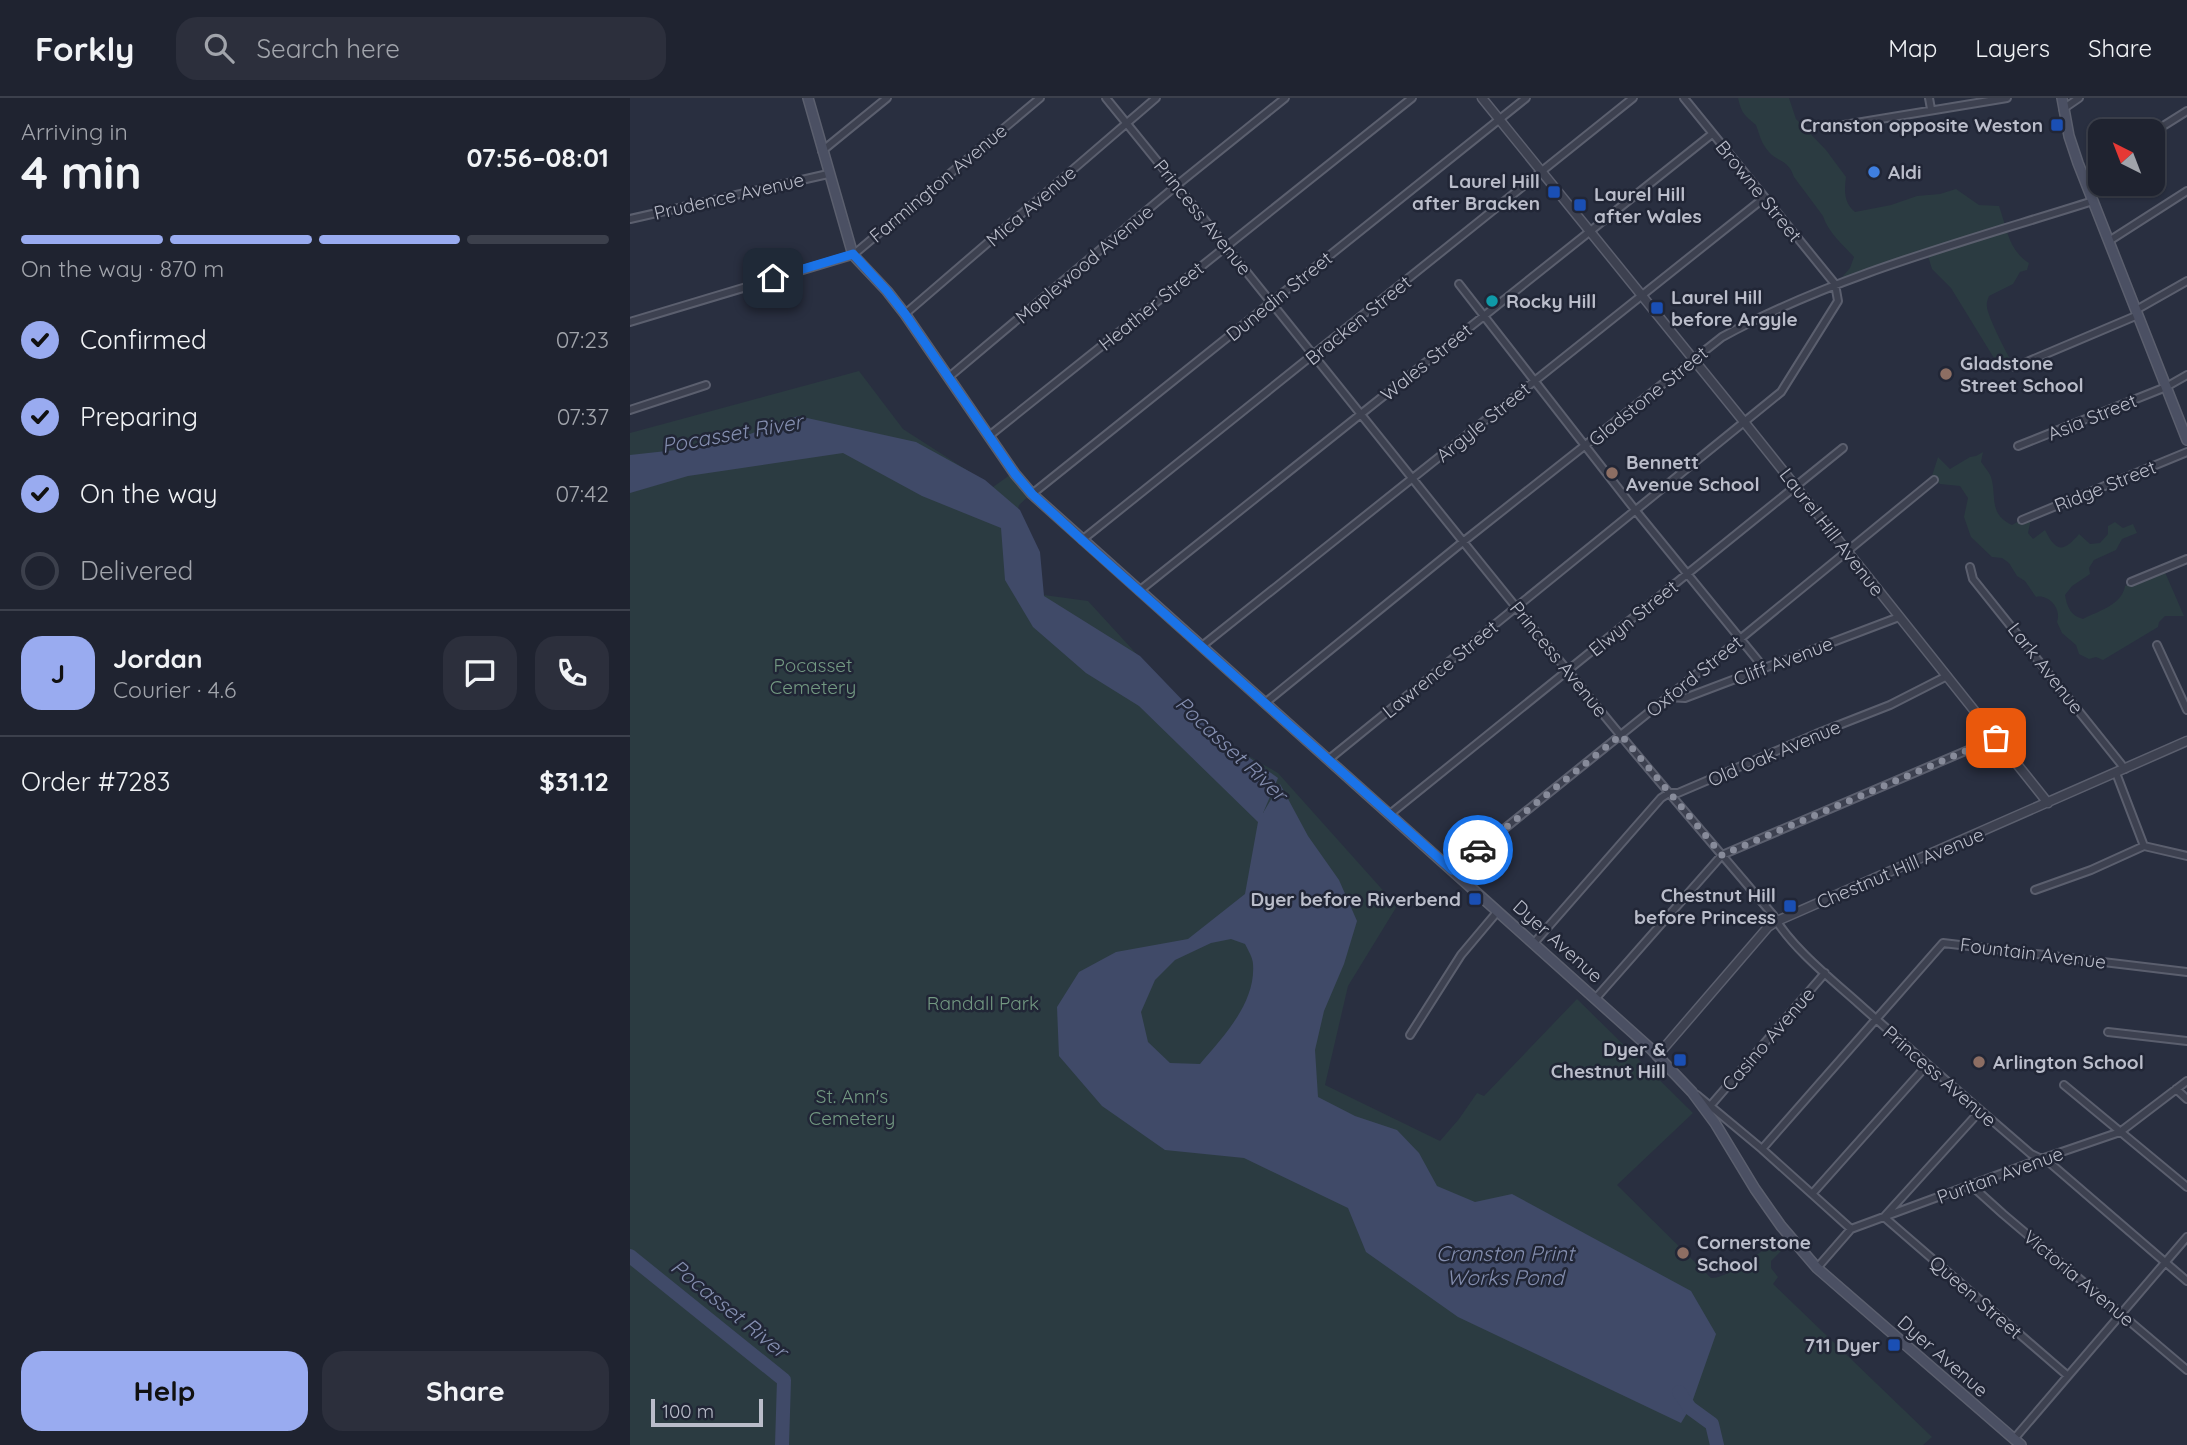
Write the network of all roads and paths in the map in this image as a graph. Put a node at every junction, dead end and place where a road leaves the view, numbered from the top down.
1 (808, 98) edge
2 (887, 98) edge
3 (1040, 98) edge
4 (1106, 98) edge
5 (1157, 98) edge
6 (1285, 98) edge
7 (1412, 98) edge
8 (1482, 98) edge
9 (1526, 98) edge
10 (1633, 98) edge
11 (1684, 98) edge
12 (1929, 98) edge
13 (2007, 98) edge
14 (2062, 98) edge
15 (2079, 98) edge
16 (1275, 101) edge
17 (1931, 109) junction
18 (2063, 109) junction
19 (2187, 111) edge
20 (1500, 119) junction
21 (1126, 124) junction
22 (2165, 125) edge
23 (1832, 127) dead end
24 (1712, 134) junction
25 (822, 151) junction
26 (827, 170) junction
27 (1543, 172) junction
28 (2088, 175) edge
29 (2084, 178) junction
30 (1177, 185) junction
31 (2187, 191) edge
32 (1764, 198) junction
33 (2092, 201) junction
34 (630, 219) edge
35 (1591, 230) junction
36 (2109, 242) junction
37 (1226, 246) junction
38 (853, 254) junction
39 (2187, 281) edge
40 (1459, 284) dead end
41 (1835, 284) junction
42 (1642, 295) junction
43 (1272, 302) junction
44 (2137, 313) junction
45 (905, 314) junction
46 (1485, 315) junction
47 (630, 322) edge
48 (1314, 355) junction
49 (1693, 359) junction
50 (2015, 367) dead end
51 (2187, 375) edge
52 (949, 377) junction
53 (1534, 382) junction
54 (706, 385) dead end
55 (2166, 387) junction
56 (630, 410) edge
57 (1361, 413) junction
58 (1745, 423) junction
59 (989, 436) junction
60 (2187, 440) edge
61 (1586, 446) junction
62 (2018, 446) dead end
63 (1843, 448) dead end
64 (2187, 452) edge
65 (1413, 478) junction
66 (1934, 480) dead end
67 (1796, 487) junction
68 (1032, 494) junction
69 (1636, 511) junction
70 (2022, 520) dead end
71 (1082, 540) junction
72 (1464, 541) junction
73 (1847, 551) junction
74 (2187, 559) edge
75 (1970, 567) dead end
76 (1687, 574) junction
77 (2131, 582) dead end
78 (1139, 591) junction
79 (1516, 608) junction
80 (1899, 617) junction
81 (1740, 639) junction
82 (2157, 645) dead end
83 (1202, 646) junction
84 (1764, 668) junction
85 (1569, 670) junction
86 (1947, 676) junction
87 (1666, 697) junction
88 (1265, 703) junction
89 (2187, 710) edge
90 (1621, 735) junction
91 (1996, 738) junction
92 (2187, 741) edge
93 (1328, 760) junction
94 (2125, 769) junction
95 (2116, 773) junction
96 (1669, 793) junction
97 (2048, 803) junction
98 (1390, 814) junction
99 (2144, 846) junction
100 (1722, 855) junction
101 (2187, 856) edge
102 (1452, 870) junction
103 (2035, 890) dead end
104 (1498, 911) junction
105 (1777, 921) junction
106 (1534, 943) junction
107 (2187, 972) edge
108 (1825, 973) junction
109 (1595, 998) junction
110 (1875, 1018) junction
111 (2108, 1032) dead end
112 (1409, 1035) dead end
113 (2187, 1041) edge
114 (1657, 1056) junction
115 (1927, 1065) junction
116 (2187, 1081) edge
117 (2064, 1085) dead end
118 (2176, 1089) junction
119 (1692, 1092) junction
120 (2187, 1098) edge
121 (1711, 1105) junction
122 (1980, 1111) junction
123 (2120, 1132) junction
124 (1762, 1149) junction
125 (2041, 1159) junction
126 (1972, 1185) junction
127 (2187, 1187) edge
128 (1812, 1194) junction
129 (1884, 1217) junction
130 (1851, 1229) junction
131 (2187, 1237) edge
132 (2165, 1263) junction
133 (1817, 1268) junction
134 (2187, 1281) edge
135 (2121, 1314) junction
136 (2187, 1370) edge
137 (2068, 1377) junction
138 (2017, 1442) edge

1 - 25 main road, Dyer Avenue
2 - 25 street
3 - 38 street, Farmington Avenue
4 - 21 street, Princess Avenue
5 - 21 street, Mica Avenue
6 - 16 street, Maplewood Avenue
7 - 37 street, Heather Street
8 - 20 street, Laurel Hill Avenue
9 - 20 street, Dunedin Street
10 - 27 street, Bracken Street
11 - 24 street, Browne Street
12 - 17 street
13 - 17 street
14 - 18 main road
15 - 18 street
16 - 30 street, Maplewood Avenue
17 - 23 street
18 - 29 main road
19 - 22 street
20 - 27 street, Laurel Hill Avenue
20 - 43 street, Dunedin Street
21 - 30 street, Princess Avenue
21 - 45 street, Mica Avenue
24 - 32 street, Browne Street
24 - 35 street, Wales Street
25 - 26 main road, Dyer Avenue
26 - 34 street, Prudence Avenue
26 - 38 main road, Dyer Avenue
27 - 35 street, Laurel Hill Avenue
27 - 48 street, Bracken Street
28 - 29 street
29 - 33 main road
30 - 37 street, Princess Avenue
30 - 52 street, Maplewood Avenue
31 - 36 street
32 - 41 street, Browne Street
32 - 42 street, Argyle Street
33 - 36 main road
33 - 41 street, Gladstone Street
35 - 42 street, Laurel Hill Avenue
35 - 46 street, Wales Street
36 - 44 main road
37 - 43 street, Princess Avenue
37 - 59 street, Heather Street
38 - 45 main road, Dyer Avenue
38 - 47 street, Farmington Avenue
39 - 44 street
40 - 46 street
41 - 49 street, Gladstone Street
41 - 58 street, Lawrence Street
42 - 49 street, Laurel Hill Avenue
42 - 53 street, Argyle Street
43 - 48 street, Princess Avenue
43 - 68 street, Dunedin Street
44 - 50 street
44 - 55 main road
45 - 52 main road, Dyer Avenue
46 - 53 street
46 - 57 street, Wales Street
48 - 57 street, Princess Avenue
48 - 71 street, Bracken Street
49 - 58 street, Laurel Hill Avenue
49 - 61 street, Gladstone Street
51 - 55 street, Asia Street
52 - 59 main road, Dyer Avenue
53 - 61 street
53 - 65 street, Argyle Street
54 - 56 street
55 - 60 main road
55 - 62 street, Asia Street
57 - 65 street, Princess Avenue
57 - 78 street, Wales Street
58 - 67 street, Laurel Hill Avenue
58 - 69 street, Lawrence Street
59 - 68 main road, Dyer Avenue
61 - 69 street
61 - 72 street, Gladstone Street
63 - 67 street, Elwyn Street
64 - 70 street, Ridge Street
65 - 72 street, Princess Avenue
65 - 83 street, Argyle Street
66 - 73 street, Oxford Street
67 - 73 street, Laurel Hill Avenue
67 - 76 street, Elwyn Street
68 - 71 main road, Dyer Avenue
69 - 76 street
69 - 79 street, Lawrence Street
71 - 78 main road, Dyer Avenue
72 - 79 street, Princess Avenue
72 - 88 street, Gladstone Street
73 - 80 street, Laurel Hill Avenue
73 - 81 street, Oxford Street
74 - 77 street
75 - 94 street, Lark Avenue
76 - 81 street
76 - 85 street, Elwyn Street
78 - 83 main road, Dyer Avenue
79 - 85 street, Princess Avenue
79 - 93 street, Lawrence Street
80 - 84 street, Cliff Avenue
80 - 86 street, Laurel Hill Avenue
81 - 84 street
81 - 87 street, Oxford Street
82 - 89 street
83 - 88 main road, Dyer Avenue
84 - 87 street, Cliff Avenue
85 - 90 street, Princess Avenue
85 - 98 street, Elwyn Street
86 - 91 street, Laurel Hill Avenue
86 - 96 street, Old Oak Avenue
87 - 90 street, Oxford Street
88 - 93 main road, Dyer Avenue
90 - 96 street, Princess Avenue
90 - 102 street, Oxford Street
91 - 97 street, Laurel Hill Avenue
91 - 100 street
92 - 94 street, Chestnut Hill Avenue
93 - 98 main road, Dyer Avenue
94 - 95 street, Chestnut Hill Avenue
95 - 97 street, Chestnut Hill Avenue
95 - 99 street
96 - 100 street, Princess Avenue
96 - 106 street, Old Oak Avenue
97 - 105 street, Chestnut Hill Avenue
98 - 102 main road, Dyer Avenue
99 - 101 street
99 - 103 street
100 - 105 street, Princess Avenue
100 - 109 street
102 - 104 main road, Dyer Avenue
104 - 106 main road, Dyer Avenue
104 - 112 street
105 - 108 street, Princess Avenue
105 - 114 street, Chestnut Hill Avenue
106 - 109 main road, Dyer Avenue
107 - 110 street, Fountain Avenue
108 - 110 street, Princess Avenue
108 - 121 street, Casino Avenue
109 - 114 main road, Dyer Avenue
110 - 115 street, Princess Avenue
110 - 124 street, Fountain Avenue
111 - 113 street
114 - 119 main road, Dyer Avenue
115 - 122 street, Princess Avenue
115 - 128 street
116 - 118 street, Puritan Avenue
117 - 123 street
118 - 120 street
118 - 123 street, Puritan Avenue
119 - 121 street, Dyer Avenue
119 - 133 main road, Dyer Avenue
121 - 124 street, Dyer Avenue
122 - 125 street, Princess Avenue
122 - 129 street
123 - 125 street, Puritan Avenue
123 - 127 street
124 - 128 street, Dyer Avenue
125 - 126 street, Puritan Avenue
125 - 132 street, Princess Avenue
126 - 129 street, Puritan Avenue
126 - 135 street, Victoria Avenue
128 - 130 street
129 - 130 street, Puritan Avenue
129 - 137 street, Queen Street
130 - 133 street
131 - 132 street
132 - 134 street, Princess Avenue
132 - 135 street
133 - 138 main road, Dyer Avenue
135 - 136 street, Victoria Avenue
135 - 137 street
137 - 138 street

